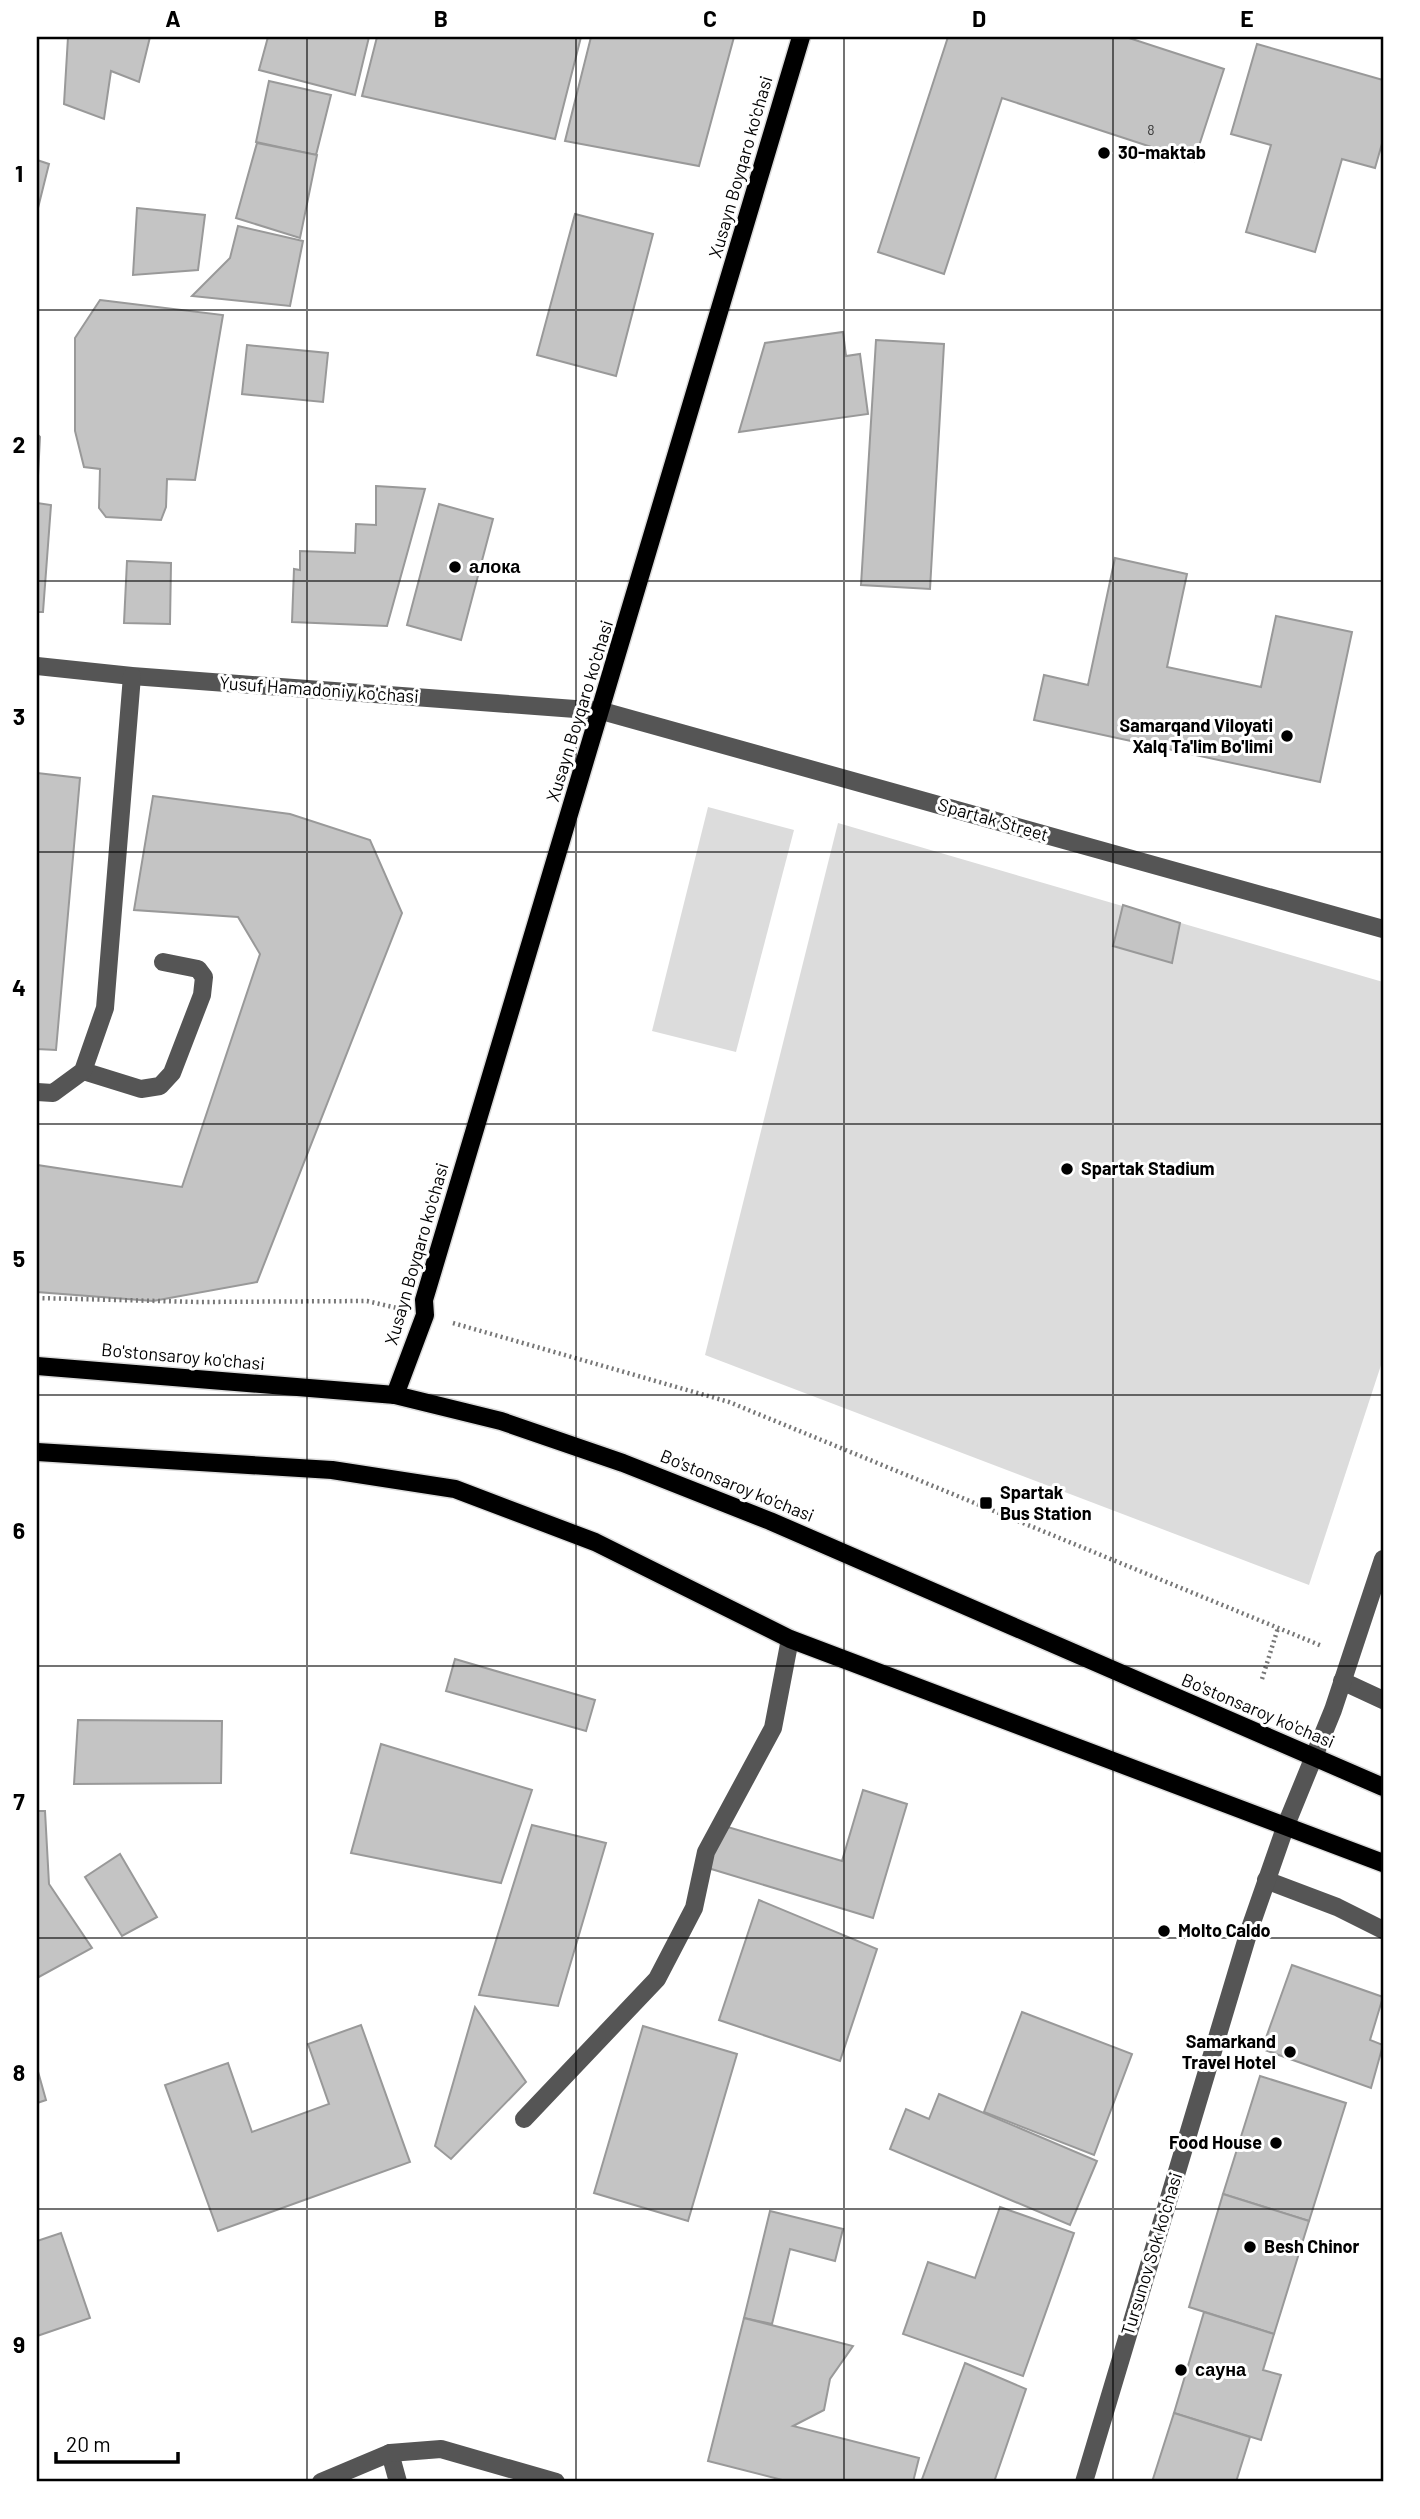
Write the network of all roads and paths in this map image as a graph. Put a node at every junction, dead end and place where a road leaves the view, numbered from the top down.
1 (802, 37) edge
2 (37, 666) edge
3 (132, 676) junction
4 (602, 711) junction
5 (1383, 929) edge
6 (163, 962) dead end
7 (83, 1071) junction
8 (37, 1092) edge
9 (37, 1298) edge
10 (425, 1315) junction
11 (37, 1366) edge
12 (395, 1395) junction
13 (37, 1452) edge
14 (1383, 1559) edge
15 (1278, 1628) junction
16 (790, 1639) junction
17 (1350, 1658) junction
18 (1262, 1679) dead end
19 (1342, 1681) junction
20 (1383, 1700) edge
21 (1314, 1759) junction
22 (1383, 1787) edge
23 (1286, 1825) junction
24 (1383, 1863) edge
25 (1266, 1880) junction
26 (1383, 1930) edge
27 (524, 2119) dead end
28 (390, 2454) junction
29 (321, 2482) edge
30 (398, 2482) edge
31 (556, 2482) edge
32 (1084, 2482) edge

1 - 4 main road, Xusayn Boyqaro ko'chasi
2 - 3 street, Yusuf Hamadoniy ko'chasi
3 - 4 street, Yusuf Hamadoniy ko'chasi
3 - 7 street
4 - 5 street, Spartak Street
4 - 10 main road, Xusayn Boyqaro ko'chasi
6 - 7 street
7 - 8 street
9 - 10 path
10 - 12 main road, Xusayn Boyqaro ko'chasi
10 - 15 path
11 - 12 main road, Bo'stonsaroy ko'chasi
12 - 21 main road, Bo'stonsaroy ko'chasi
13 - 16 main road
14 - 17 street, Tursunov Sok ko'chasi
15 - 17 path
15 - 18 path
16 - 23 main road
16 - 27 street
17 - 19 street, Tursunov Sok ko'chasi
19 - 20 street
19 - 21 street, Tursunov Sok ko'chasi
21 - 22 main road, Bo'stonsaroy ko'chasi
21 - 23 street, Tursunov Sok ko'chasi
23 - 24 main road
23 - 25 street, Tursunov Sok ko'chasi
25 - 26 street
25 - 32 street, Tursunov Sok ko'chasi
28 - 29 street
28 - 30 street
28 - 31 street

